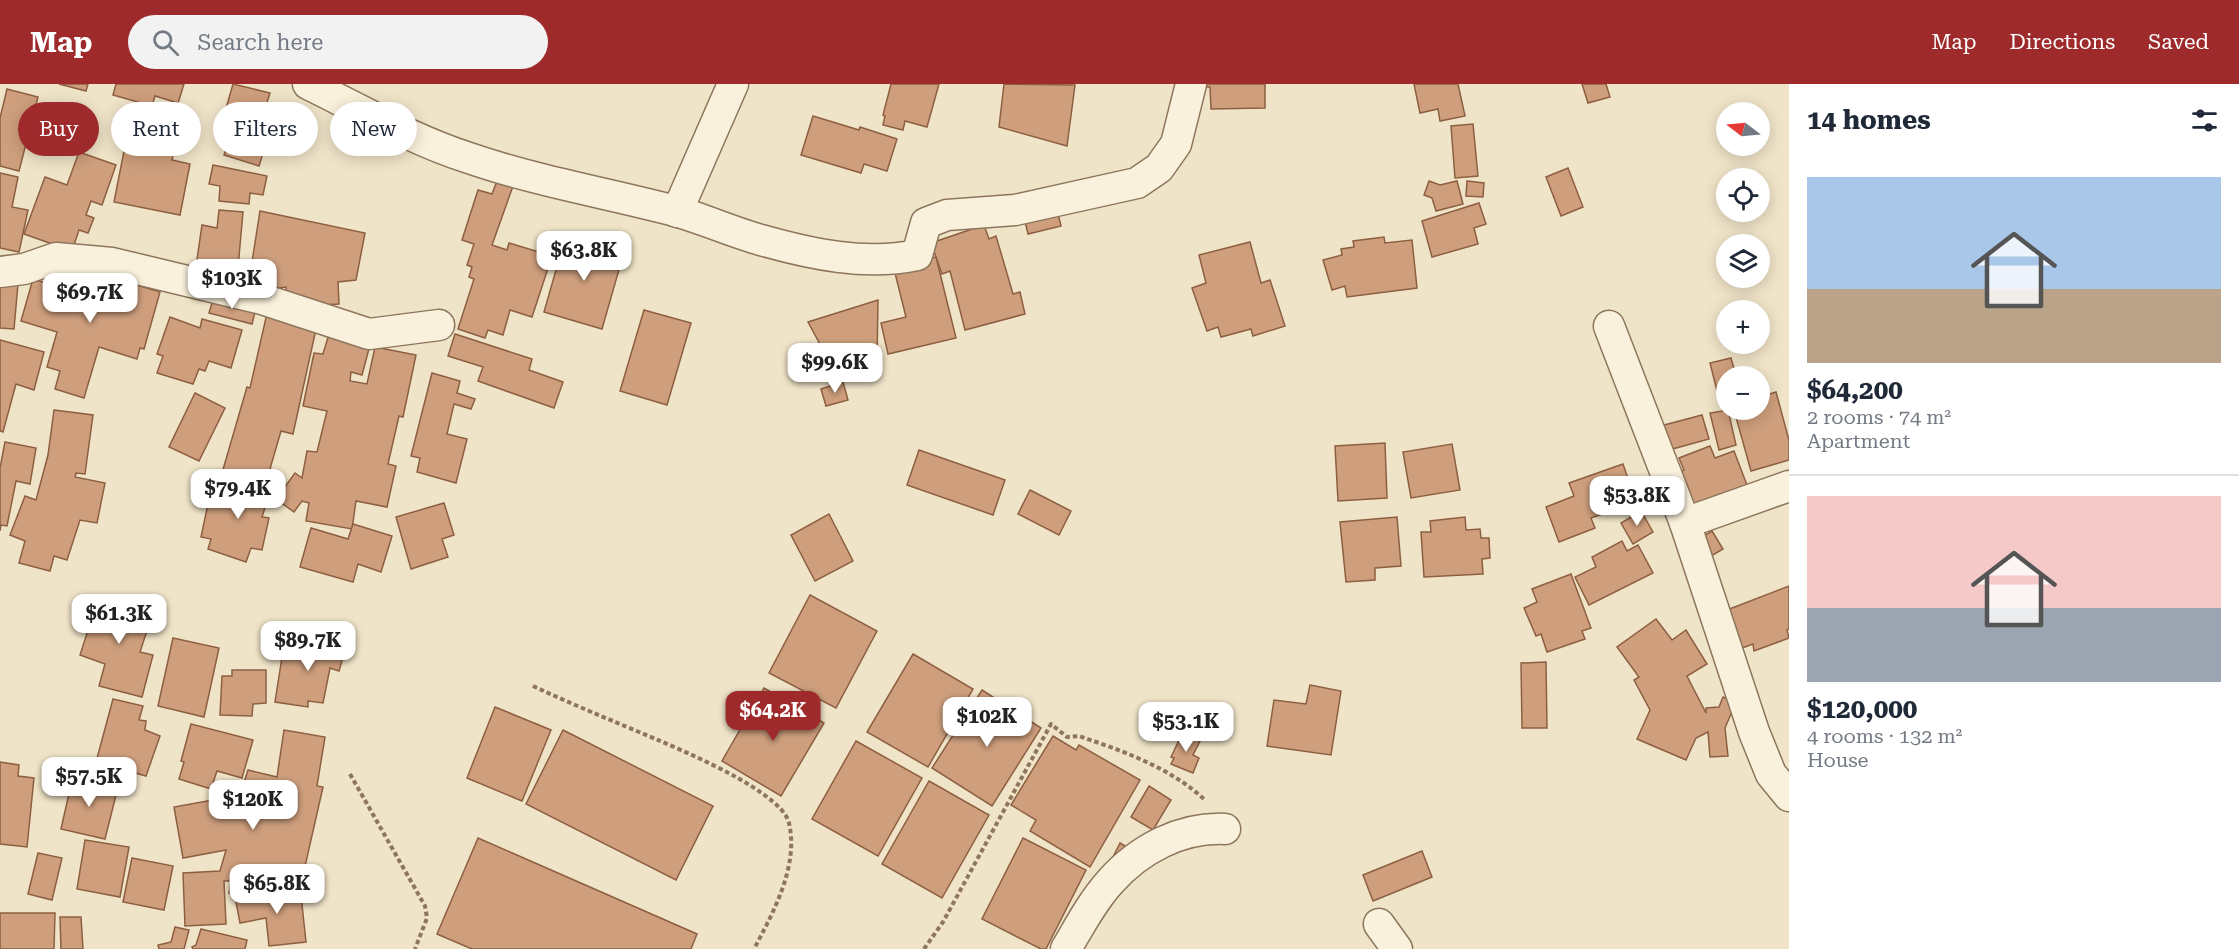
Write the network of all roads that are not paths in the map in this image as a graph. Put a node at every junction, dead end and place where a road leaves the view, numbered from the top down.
1 (308, 84) edge
2 (733, 84) edge
3 (1191, 84) edge
4 (677, 212) junction
5 (0, 272) edge
6 (439, 325) dead end
7 (1609, 326) dead end
8 (1789, 486) edge
9 (1685, 523) junction
10 (1789, 796) edge
11 (1225, 830) road end
12 (1379, 924) dead end
13 (1066, 949) edge
14 (1397, 949) edge

1 - 4 street
2 - 4 street
3 - 4 street
5 - 6 street
7 - 9 street
8 - 9 street
9 - 10 street
11 - 13 street
12 - 14 street

